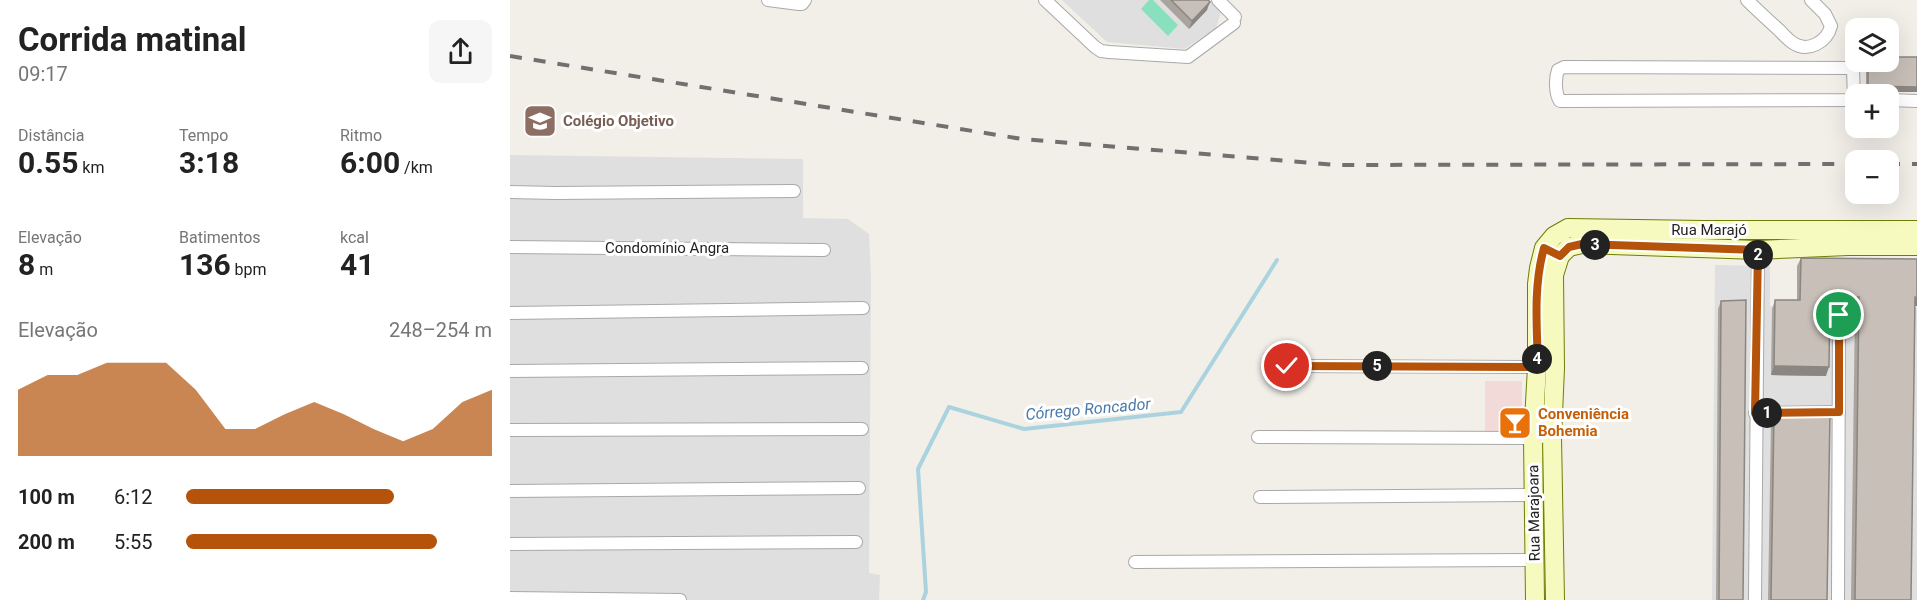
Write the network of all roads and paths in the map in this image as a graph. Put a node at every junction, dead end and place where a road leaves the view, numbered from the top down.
1 (768, 0) edge
2 (1045, 0) edge
3 (1218, 0) edge
4 (1747, 0) edge
5 (1811, 0) edge
6 (804, 2) edge
7 (1855, 100) edge
8 (1899, 100) edge
9 (1917, 101) edge
10 (794, 191) dead end
11 (510, 192) edge
12 (1814, 229) junction
13 (1917, 230) edge
14 (1917, 246) edge
15 (510, 247) edge
16 (1814, 248) junction
17 (824, 250) dead end
18 (1758, 250) junction
19 (1552, 252) junction
20 (863, 308) dead end
21 (510, 313) edge
22 (1839, 315) dead end
23 (1287, 366) dead end
24 (1538, 367) junction
25 (862, 368) dead end
26 (510, 371) edge
27 (1839, 412) junction
28 (1755, 413) junction
29 (862, 429) dead end
30 (510, 430) edge
31 (1258, 437) dead end
32 (1552, 437) junction
33 (1533, 438) junction
34 (859, 488) dead end
35 (510, 491) edge
36 (1534, 495) junction
37 (1260, 497) dead end
38 (856, 542) dead end
39 (510, 544) edge
40 (1535, 560) junction
41 (1135, 562) dead end
42 (510, 598) edge
43 (680, 600) edge
44 (1535, 600) edge
45 (1555, 600) edge
46 (1755, 600) edge
47 (1838, 600) edge

1 - 6 street
2 - 3 street
4 - 5 street
7 - 7 street
8 - 9 street
10 - 11 street
12 - 13 street, Rua Marajó
12 - 16 street
12 - 19 street, Rua Marajó
14 - 16 street, Rua Marajó
15 - 17 street, Condomínio Angra
16 - 18 street, Rua Marajó
18 - 19 street, Rua Marajó
18 - 28 street
19 - 24 street, Rua Marajoara
19 - 32 street, Rua Marajoara
20 - 21 street
22 - 27 street
23 - 24 street
24 - 33 street, Rua Marajoara
25 - 26 street
27 - 28 street
27 - 47 street
28 - 46 street
29 - 30 street
31 - 33 street
32 - 33 street
32 - 45 street, Rua Marajoara
33 - 36 street, Rua Marajoara
34 - 35 street
36 - 37 street
36 - 40 street, Rua Marajoara
38 - 39 street
40 - 41 street
40 - 44 street, Rua Marajoara
42 - 43 street

